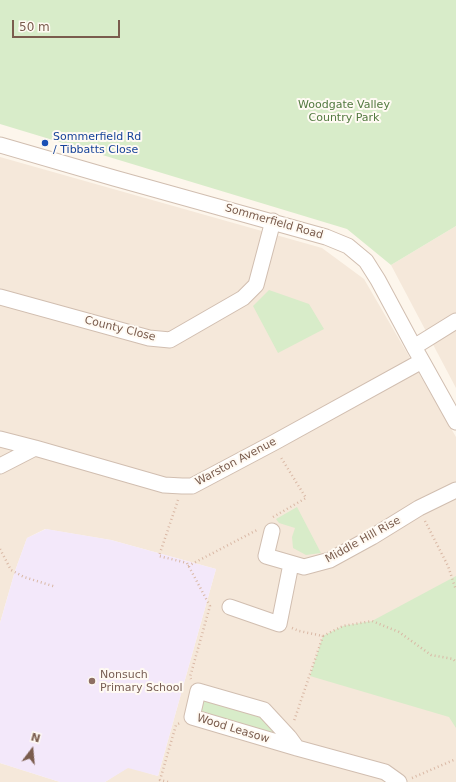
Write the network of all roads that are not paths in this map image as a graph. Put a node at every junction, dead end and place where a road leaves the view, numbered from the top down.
1 (0, 145) edge
2 (273, 221) junction
3 (0, 297) edge
4 (456, 321) edge
5 (414, 347) junction
6 (422, 361) junction
7 (456, 422) edge
8 (0, 439) edge
9 (35, 448) junction
10 (0, 466) edge
11 (456, 490) edge
12 (268, 527) road end
13 (290, 564) junction
14 (230, 607) dead end
15 (293, 743) junction
16 (404, 781) edge

1 - 2 street, Sommerfield Road
2 - 3 street, County Close
2 - 5 street, Sommerfield Road
4 - 5 street
5 - 6 street, Sommerfield Road
6 - 7 street, Sommerfield Road
6 - 9 street, Warston Avenue
8 - 9 street, Warston Avenue
9 - 10 street
11 - 13 street, Middle Hill Rise
12 - 13 street, Middle Hill Rise
13 - 14 street
15 - 15 street, Wood Leasow
15 - 16 street, Wood Leasow

